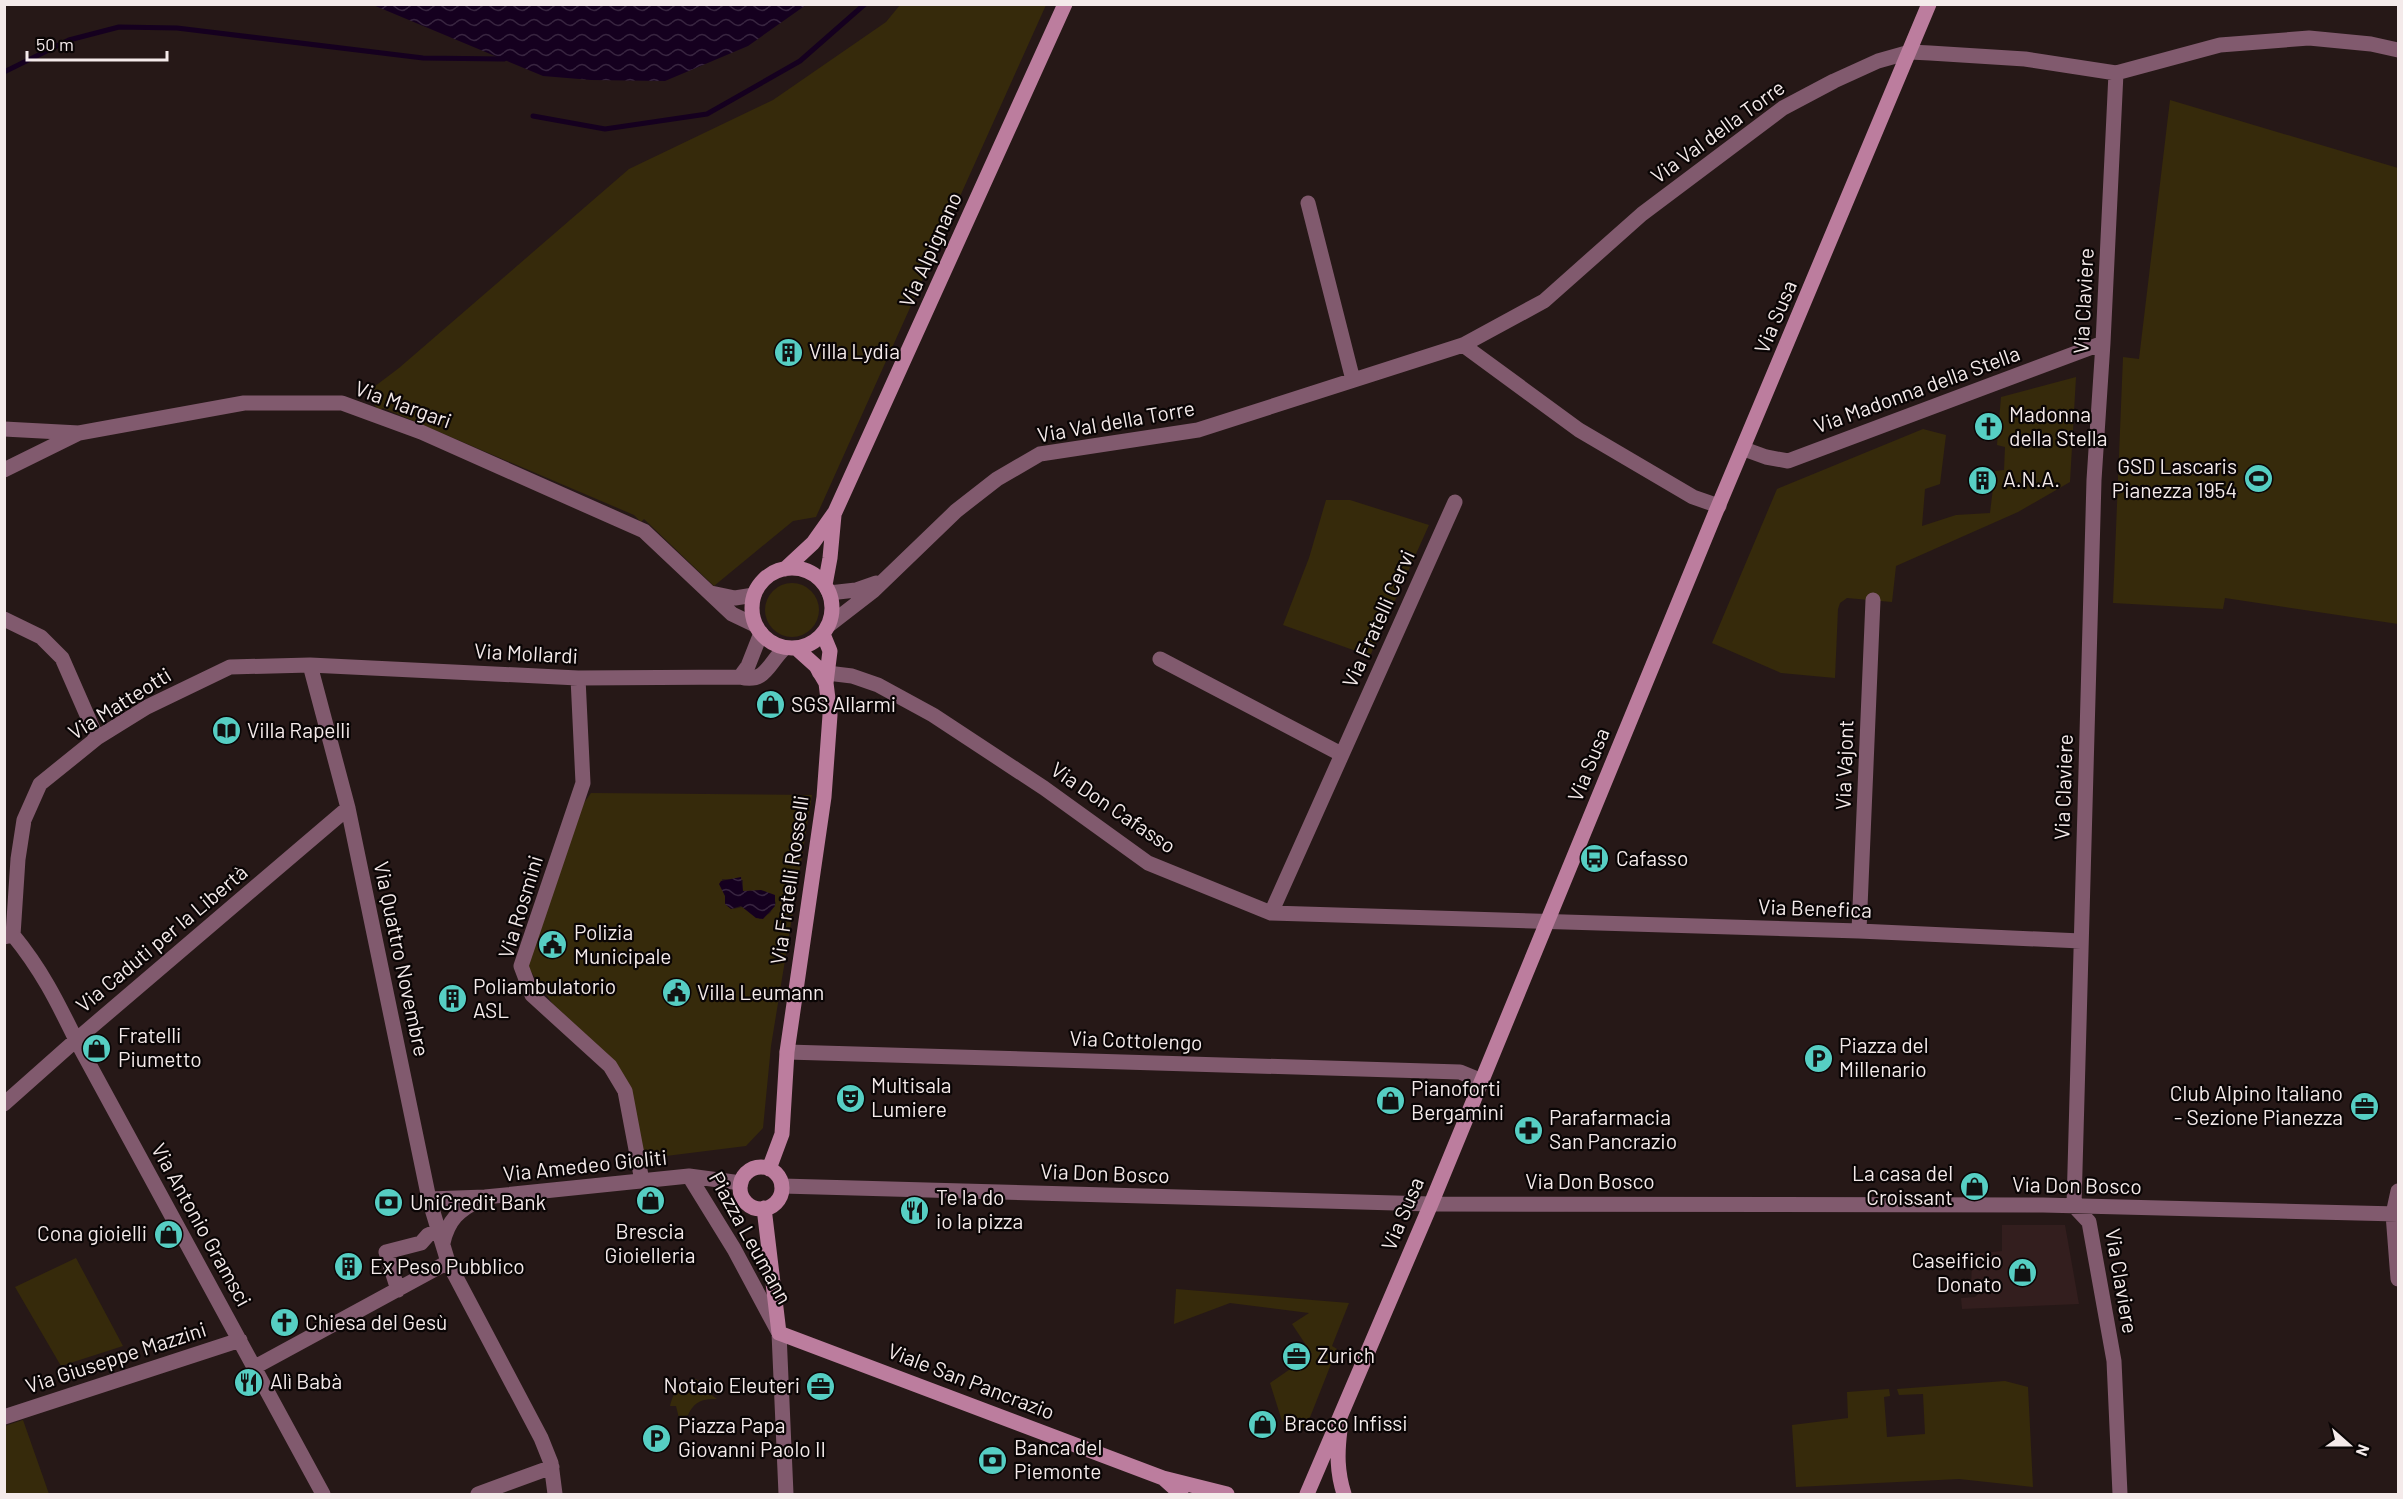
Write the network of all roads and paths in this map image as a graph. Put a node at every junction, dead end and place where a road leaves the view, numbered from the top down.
1 (1065, 4) edge
2 (1929, 4) edge
3 (2398, 50) edge
4 (1910, 52) junction
5 (2116, 73) junction
6 (1308, 203) dead end
7 (2103, 343) junction
8 (1463, 345) junction
9 (1353, 380) junction
10 (4, 429) edge
11 (79, 433) junction
12 (1744, 449) junction
13 (4, 470) edge
14 (1455, 502) dead end
15 (1719, 506) junction
16 (834, 512) junction
17 (785, 569) junction
18 (887, 577) junction
19 (827, 589) junction
20 (711, 593) junction
21 (754, 595) junction
22 (1873, 600) dead end
23 (4, 619) edge
24 (758, 629) junction
25 (826, 629) junction
26 (791, 648) junction
27 (1160, 659) dead end
28 (310, 665) junction
29 (825, 675) junction
30 (740, 677) junction
31 (579, 678) junction
32 (97, 738) junction
33 (1341, 754) junction
34 (348, 808) junction
35 (1270, 913) junction
36 (1547, 920) junction
37 (1859, 931) junction
38 (9, 936) edge
39 (2081, 941) junction
40 (76, 1040) junction
41 (787, 1052) junction
42 (1482, 1081) junction
43 (4, 1104) edge
44 (769, 1168) junction
45 (689, 1176) junction
46 (642, 1181) junction
47 (741, 1183) junction
48 (782, 1186) junction
49 (2398, 1191) edge
50 (485, 1197) junction
51 (429, 1199) junction
52 (1431, 1204) junction
53 (2074, 1206) junction
54 (764, 1208) junction
55 (2396, 1214) edge
56 (441, 1237) junction
57 (448, 1263) junction
58 (2398, 1279) edge
59 (398, 1290) junction
60 (779, 1332) junction
61 (240, 1340) junction
62 (255, 1367) junction
63 (1343, 1410) junction
64 (4, 1417) edge
65 (552, 1467) junction
66 (1163, 1478) junction
67 (323, 1494) edge
68 (478, 1494) edge
69 (555, 1494) edge
70 (786, 1494) edge
71 (1181, 1494) edge
72 (1227, 1494) edge
73 (1306, 1494) edge
74 (1344, 1494) edge
75 (2120, 1494) edge

1 - 16 street, Via Alpignano
2 - 4 street, Via Susa
3 - 5 street, Via Val della Torre
4 - 5 street, Via Val della Torre
4 - 8 street, Via Val della Torre
4 - 12 street, Via Susa
5 - 7 street, Via Claviere
6 - 9 street
7 - 12 street, Via Madonna della Stella
7 - 39 street, Via Claviere
8 - 9 street, Via Val della Torre
8 - 15 street
9 - 18 street, Via Val della Torre
10 - 11 street, Via Margari
11 - 13 street
11 - 20 street, Via Margari
12 - 15 street, Via Susa
14 - 33 street, Via Fratelli Cervi
15 - 36 street, Via Susa
16 - 17 street, Via Alpignano
16 - 19 street, Via Alpignano
17 - 19 street
17 - 21 street
18 - 19 street, Via Val della Torre
18 - 25 street, Via Val della Torre
19 - 25 street
20 - 21 street
20 - 24 street, Via Margari
21 - 24 street
22 - 37 street, Via Vajont
23 - 32 street
24 - 26 street
24 - 30 street
25 - 26 street
25 - 29 street, Via Fratelli Rosselli
26 - 29 street
26 - 30 street, Via Mollardi
27 - 33 street
28 - 31 street, Via Mollardi
28 - 32 street, Via Matteotti
28 - 34 street, Via Quattro Novembre
29 - 35 street, Via Don Cafasso
29 - 41 street, Via Fratelli Rosselli
30 - 31 street, Via Mollardi
31 - 46 street, Via Rosmini
32 - 38 street, Via Matteotti
33 - 35 street, Via Fratelli Cervi
34 - 40 street, Via Caduti per la Libertà
34 - 51 street, Via Quattro Novembre
35 - 36 street, Via Don Cafasso
36 - 37 street, Via Benefica
36 - 42 street, Via Susa
37 - 39 street, Via Benefica
38 - 40 street, Via Matteotti
39 - 53 street, Via Claviere
40 - 43 street, Via Caduti per la Libertà
40 - 61 street, Via Antonio Gramsci
41 - 42 street, Via Cottolengo
41 - 44 street, Via Fratelli Rosselli
42 - 52 street, Via Susa
44 - 47 street
44 - 48 street
45 - 46 street, Via Amedeo Gioliti
45 - 47 street, Piazza Leumann
45 - 60 street, Piazza Leumann
46 - 50 street, Via Amedeo Gioliti
47 - 54 street
48 - 52 street, Via Don Bosco
48 - 54 street
49 - 55 street
50 - 51 street, Via Amedeo Gioliti
50 - 56 street, Via Amedeo Gioliti
51 - 56 street, Via Quattro Novembre
52 - 53 street, Via Don Bosco
52 - 63 street, Via Susa
53 - 55 street, Via Don Bosco
53 - 75 street, Via Claviere
54 - 60 street, Piazza Leumann
55 - 58 street
56 - 57 street, Via Quattro Novembre
56 - 59 street
57 - 59 street
57 - 65 street, Via Quattro Novembre
59 - 62 street
60 - 66 street, Viale San Pancrazio
60 - 70 street
61 - 62 street, Via Antonio Gramsci
61 - 64 street, Via Giuseppe Mazzini
62 - 67 street, Via Antonio Gramsci
63 - 73 street, Via Susa
63 - 74 street
65 - 68 street
65 - 69 street, Via Quattro Novembre
66 - 71 street, Viale San Pancrazio
66 - 72 street, Viale San Pancrazio

